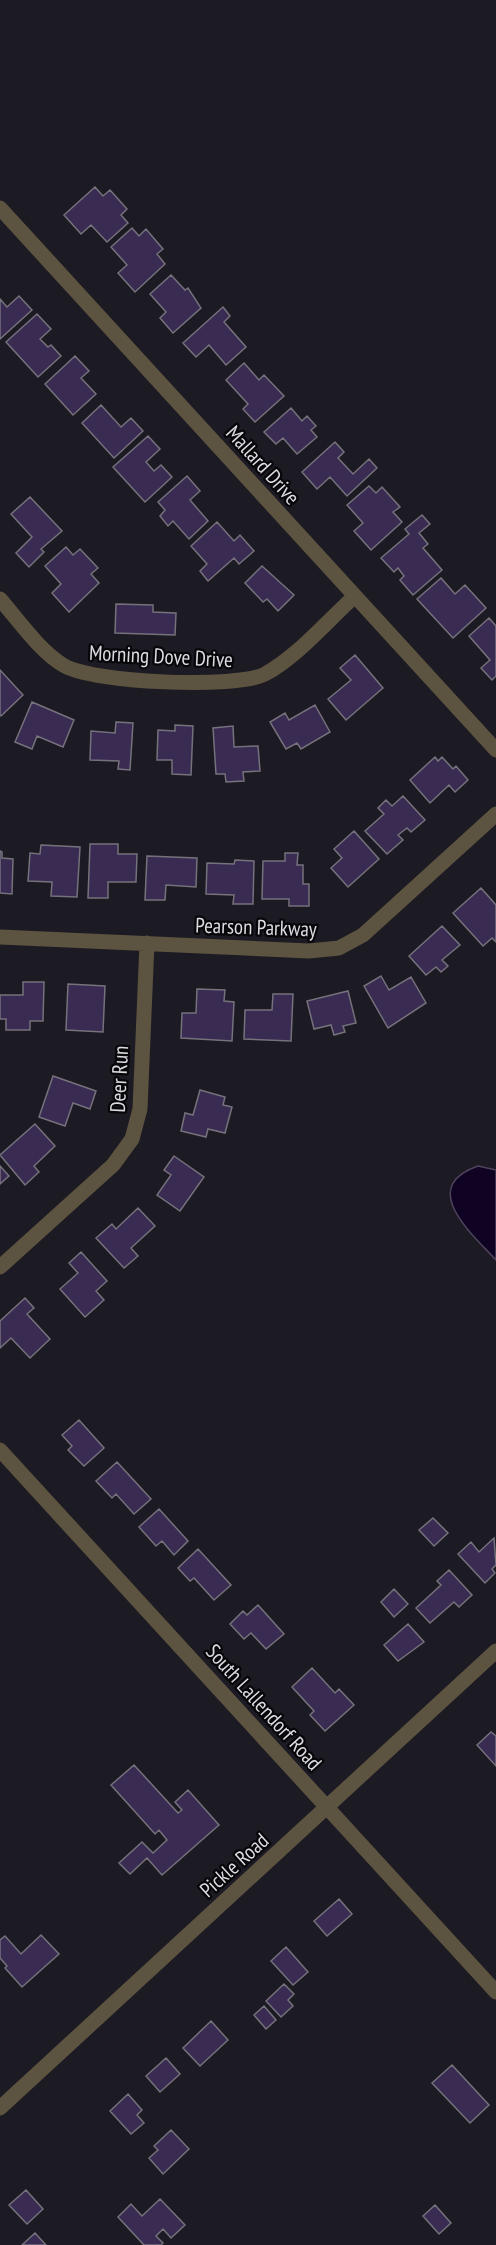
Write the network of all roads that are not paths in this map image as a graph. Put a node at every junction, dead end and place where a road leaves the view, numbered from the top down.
1 (0, 208) edge
2 (355, 596) junction
3 (0, 600) edge
4 (496, 750) edge
5 (496, 814) edge
6 (0, 937) edge
7 (147, 943) junction
8 (0, 1267) edge
9 (0, 1450) edge
10 (496, 1651) edge
11 (328, 1808) junction
12 (496, 1992) edge
13 (0, 2108) edge

1 - 2 street, Mallard Drive
2 - 3 street, Morning Dove Drive
2 - 4 street, Mallard Drive
5 - 7 street, Pearson Parkway
6 - 7 street, Pearson Parkway
7 - 8 street, Deer Run
9 - 11 street, South Lallendorf Road
10 - 11 street, Pickle Road
11 - 12 street, South Lallendorf Road
11 - 13 street, Pickle Road

